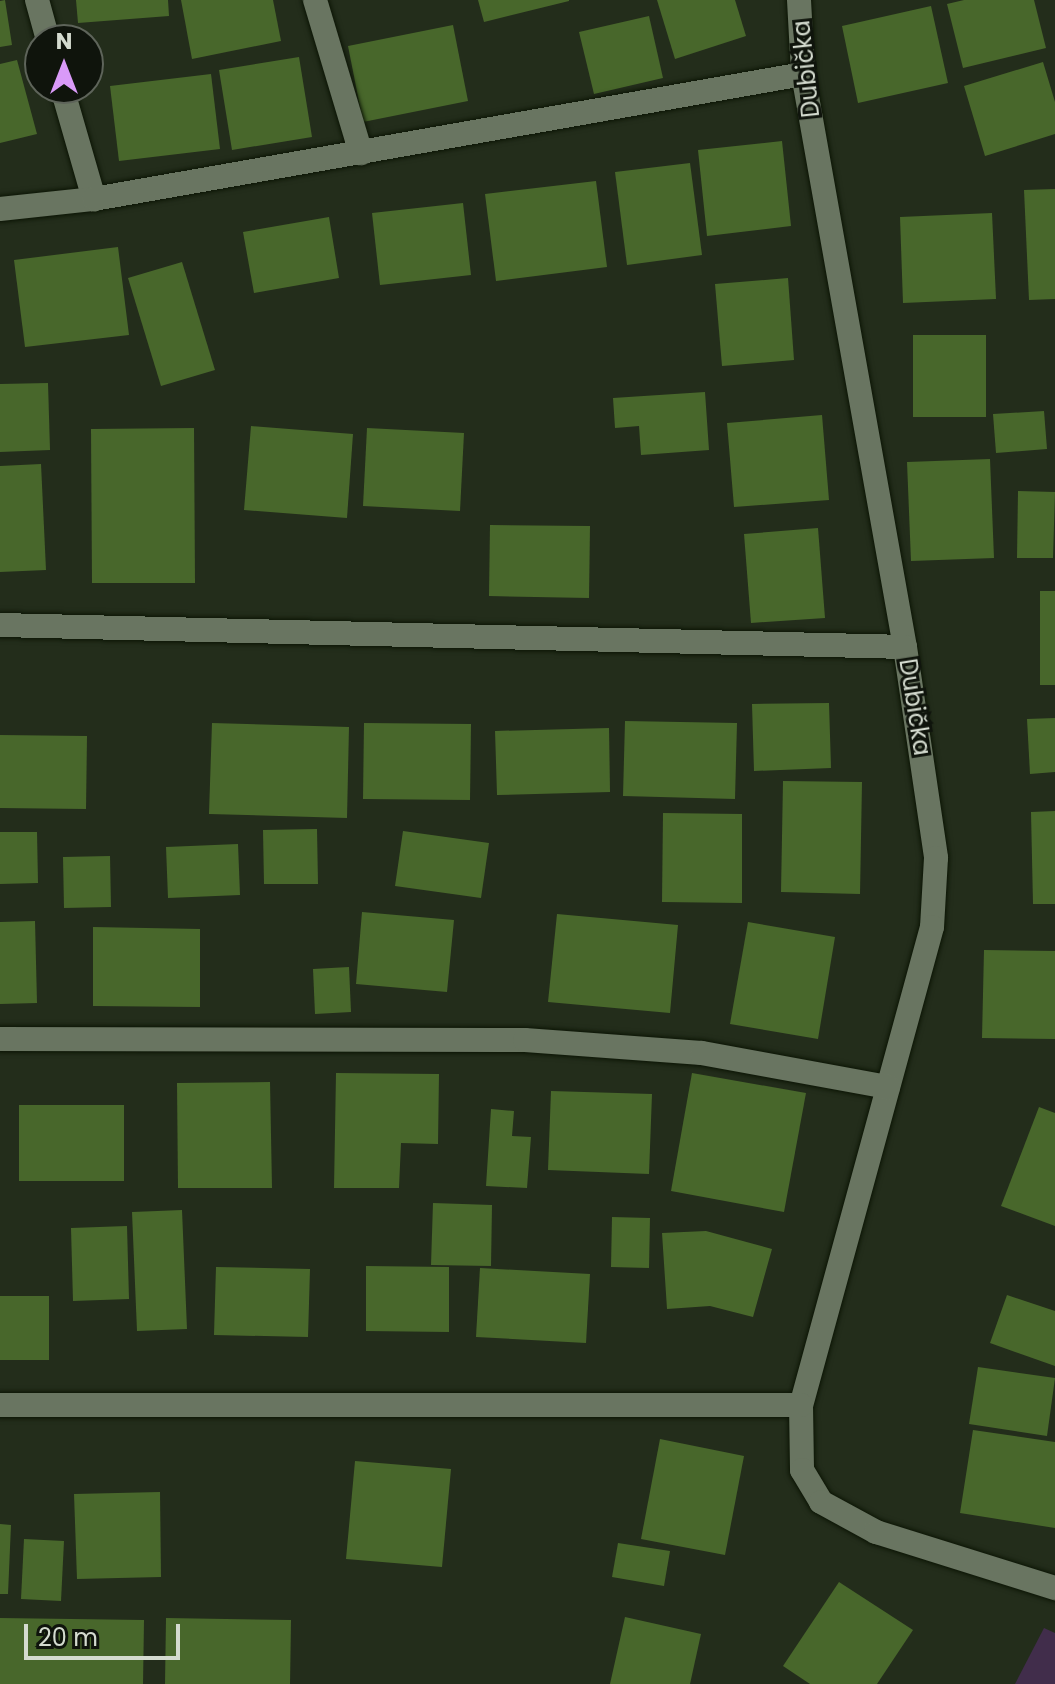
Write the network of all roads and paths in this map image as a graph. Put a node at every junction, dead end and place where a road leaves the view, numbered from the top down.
1 (37, 0) edge
2 (315, 0) edge
3 (799, 0) edge
4 (44, 24) edge
5 (803, 74) junction
6 (67, 104) edge
7 (361, 153) junction
8 (94, 199) junction
9 (0, 209) edge
10 (0, 625) edge
11 (905, 647) junction
12 (0, 1039) edge
13 (888, 1087) junction
14 (0, 1405) edge
15 (801, 1405) junction
16 (1055, 1588) edge

1 - 4 street
2 - 7 street
3 - 5 street, Dubička
5 - 7 street
5 - 11 street, Dubička
6 - 8 street
7 - 8 street
8 - 9 street
10 - 11 street
11 - 13 street, Dubička
12 - 13 street
13 - 15 street, Dubička
14 - 15 street
15 - 16 street, Dubička

